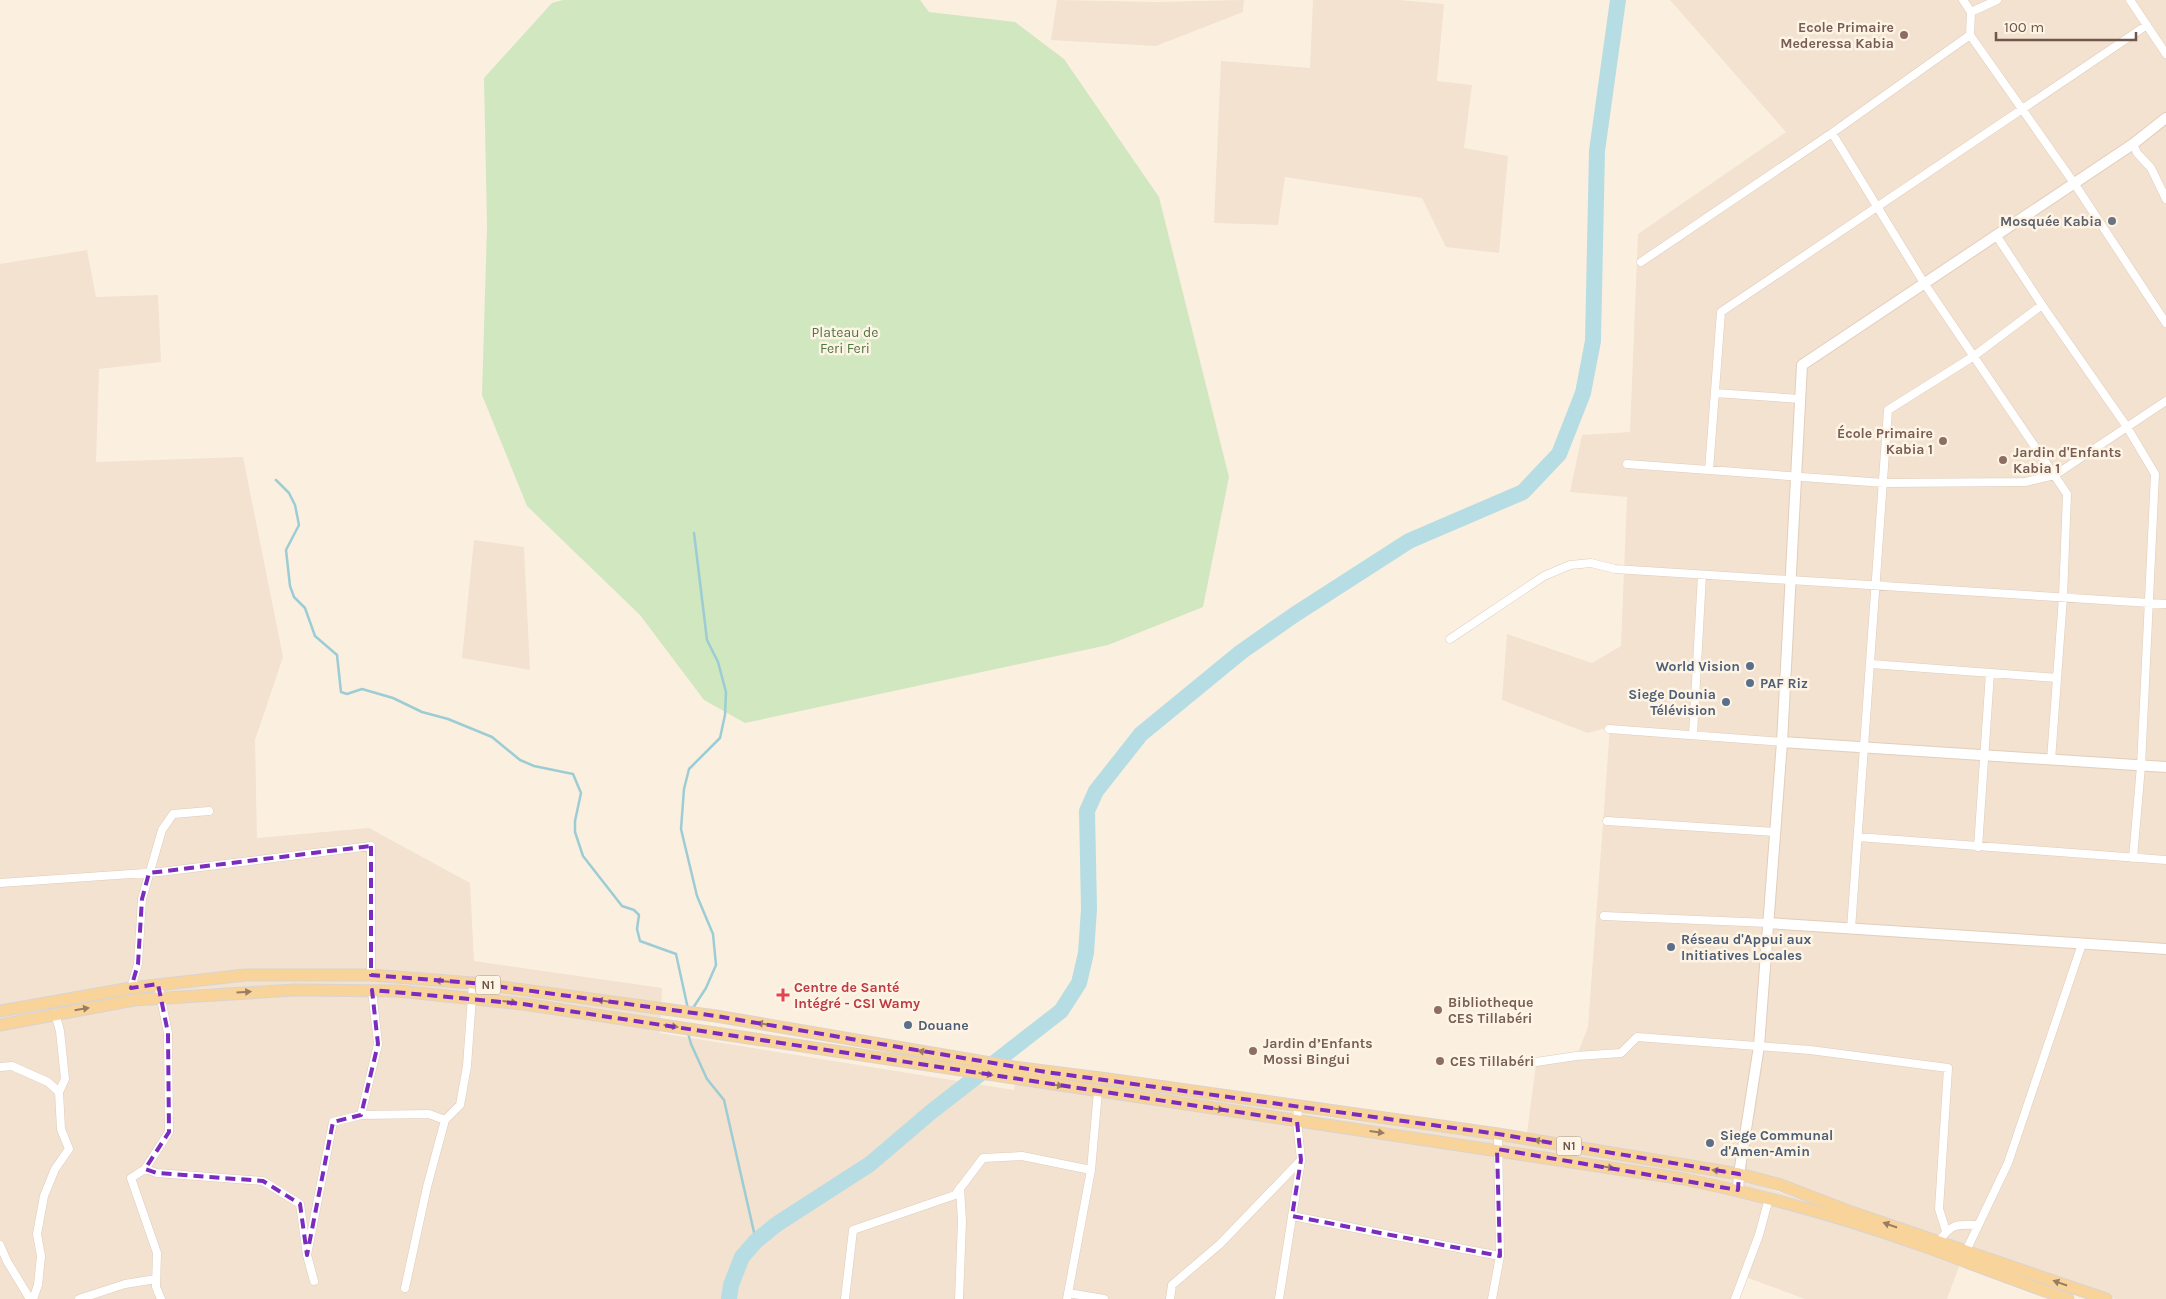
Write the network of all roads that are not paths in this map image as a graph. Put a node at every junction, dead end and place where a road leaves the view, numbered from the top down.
1 (1963, 0) edge
2 (1997, 0) edge
3 (2130, 0) edge
4 (1971, 12) junction
5 (2147, 25) junction
6 (1970, 35) junction
7 (2166, 54) edge
8 (2023, 110) junction
9 (2166, 118) edge
10 (1832, 133) junction
11 (2133, 144) junction
12 (2074, 183) junction
13 (2166, 199) edge
14 (1878, 208) junction
15 (1996, 235) junction
16 (1641, 262) dead end
17 (1924, 283) junction
18 (2042, 305) junction
19 (2166, 322) edge
20 (1974, 356) junction
21 (1715, 392) junction
22 (1800, 399) junction
23 (2166, 400) edge
24 (2127, 427) junction
25 (1627, 464) dead end
26 (1709, 470) junction
27 (2055, 475) junction
28 (1796, 477) junction
29 (1884, 483) junction
30 (1702, 575) junction
31 (1790, 582) junction
32 (1877, 586) junction
33 (2063, 597) junction
34 (2148, 602) junction
35 (2166, 604) edge
36 (1450, 639) dead end
37 (1871, 664) junction
38 (1990, 672) junction
39 (2057, 678) junction
40 (1608, 729) dead end
41 (1693, 735) junction
42 (1782, 742) junction
43 (1864, 748) junction
44 (1984, 755) junction
45 (2051, 760) junction
46 (2141, 766) junction
47 (2166, 767) edge
48 (209, 811) dead end
49 (1607, 821) dead end
50 (1775, 832) junction
51 (1858, 837) junction
52 (1978, 847) junction
53 (2133, 858) junction
54 (2166, 860) edge
55 (150, 873) junction
56 (0, 883) edge
57 (1604, 916) dead end
58 (1768, 923) junction
59 (1850, 928) junction
60 (2082, 944) junction
61 (2166, 949) edge
62 (371, 975) junction
63 (473, 983) junction
64 (158, 984) junction
65 (131, 988) junction
66 (372, 990) junction
67 (472, 998) junction
68 (160, 999) junction
69 (0, 1011) edge
70 (55, 1013) junction
71 (0, 1025) edge
72 (873, 1043) junction
73 (1759, 1046) junction
74 (870, 1056) junction
75 (1536, 1062) dead end
76 (0, 1068) edge
77 (1098, 1091) junction
78 (59, 1092) junction
79 (1298, 1106) junction
80 (361, 1115) junction
81 (445, 1120) junction
82 (1297, 1121) junction
83 (1498, 1134) junction
84 (1497, 1149) junction
85 (1301, 1160) junction
86 (145, 1169) junction
87 (1092, 1170) junction
88 (1738, 1174) junction
89 (960, 1188) junction
90 (1738, 1190) junction
91 (1769, 1198) junction
92 (1292, 1216) junction
93 (1977, 1225) junction
94 (1946, 1231) junction
95 (1939, 1242) junction
96 (0, 1245) edge
97 (1966, 1251) junction
98 (307, 1255) junction
99 (1500, 1256) junction
100 (156, 1279) junction
101 (314, 1281) dead end
102 (405, 1288) dead end
103 (1067, 1296) edge
104 (32, 1299) edge
105 (79, 1299) edge
106 (161, 1299) edge
107 (846, 1299) edge
108 (960, 1299) edge
109 (1104, 1299) edge
110 (1170, 1299) edge
111 (1279, 1299) edge
112 (1492, 1299) edge
113 (1735, 1299) edge
114 (2068, 1299) edge
115 (2106, 1299) edge

1 - 4 street
2 - 4 street
3 - 5 street
4 - 6 street
5 - 7 street
5 - 8 street
6 - 8 street
6 - 10 street
8 - 12 street
8 - 14 street
9 - 11 street
10 - 14 street
10 - 16 street
11 - 12 street
11 - 13 street
12 - 15 street
12 - 19 street
14 - 17 street
14 - 21 street
15 - 17 street
15 - 18 street
17 - 20 street
17 - 22 street
18 - 20 street
18 - 24 street
20 - 27 street
20 - 29 street
21 - 22 street
21 - 26 street
22 - 28 street
23 - 24 street
24 - 27 street
24 - 34 street
25 - 26 street
26 - 28 street
27 - 29 street
27 - 33 street
28 - 29 street
28 - 31 street
29 - 32 street
30 - 31 street
30 - 36 street
30 - 41 street
31 - 32 street
31 - 42 street
32 - 33 street
32 - 37 street
33 - 34 street
33 - 39 street
34 - 35 street
34 - 46 street
37 - 38 street
37 - 43 street
38 - 39 street
38 - 44 street
39 - 45 street
40 - 41 street
41 - 42 street
42 - 43 street
42 - 50 street
43 - 44 street
43 - 51 street
44 - 45 street
44 - 52 street
45 - 46 street
46 - 47 street
46 - 53 street
48 - 55 street
49 - 50 street
50 - 58 street
51 - 52 street
51 - 59 street
52 - 53 street
53 - 54 street
55 - 56 street
55 - 62 street
55 - 65 street
57 - 58 street
58 - 59 street
58 - 73 street
59 - 60 street
60 - 61 street
60 - 93 street
63 -> 62 main road, N1
62 - 64 main road, N1
63 - 67 street
72 -> 63 main road, N1
64 - 65 main road, N1
64 - 68 street
65 - 69 main road, N1
66 - 67 main road, N1
68 -> 66 main road, N1
66 - 80 street
67 -> 74 main road, N1
67 - 81 street
70 -> 68 main road, N1
68 - 86 street
70 - 71 main road, N1
70 - 78 street
72 - 74 main road
79 -> 72 main road, N1
73 - 75 street
73 - 88 street
73 - 94 street
74 -> 77 main road, N1
76 - 78 street
77 -> 82 main road, N1
77 - 87 street
78 - 104 street
79 - 82 street
79 - 83 main road, N1
80 - 81 street
80 - 98 street
81 - 102 street
82 -> 84 main road, N1
82 - 85 street
83 - 84 street
88 -> 83 main road, N1
84 -> 90 main road, N1
84 - 99 street
85 - 92 street
85 - 110 street
86 - 98 street
86 - 100 street
87 - 89 street
87 - 103 street
88 - 90 street
95 -> 88 main road, N1
89 - 107 street
89 - 108 street
90 - 91 main road, N1
91 - 113 street
91 - 114 main road, N1
92 - 99 street
92 - 111 street
93 - 94 street
93 - 97 street
94 - 95 street
95 - 97 main road, N1
96 - 104 street
115 -> 97 main road, N1
98 - 101 street
99 - 112 street
100 - 105 street
100 - 106 street
103 - 109 street

